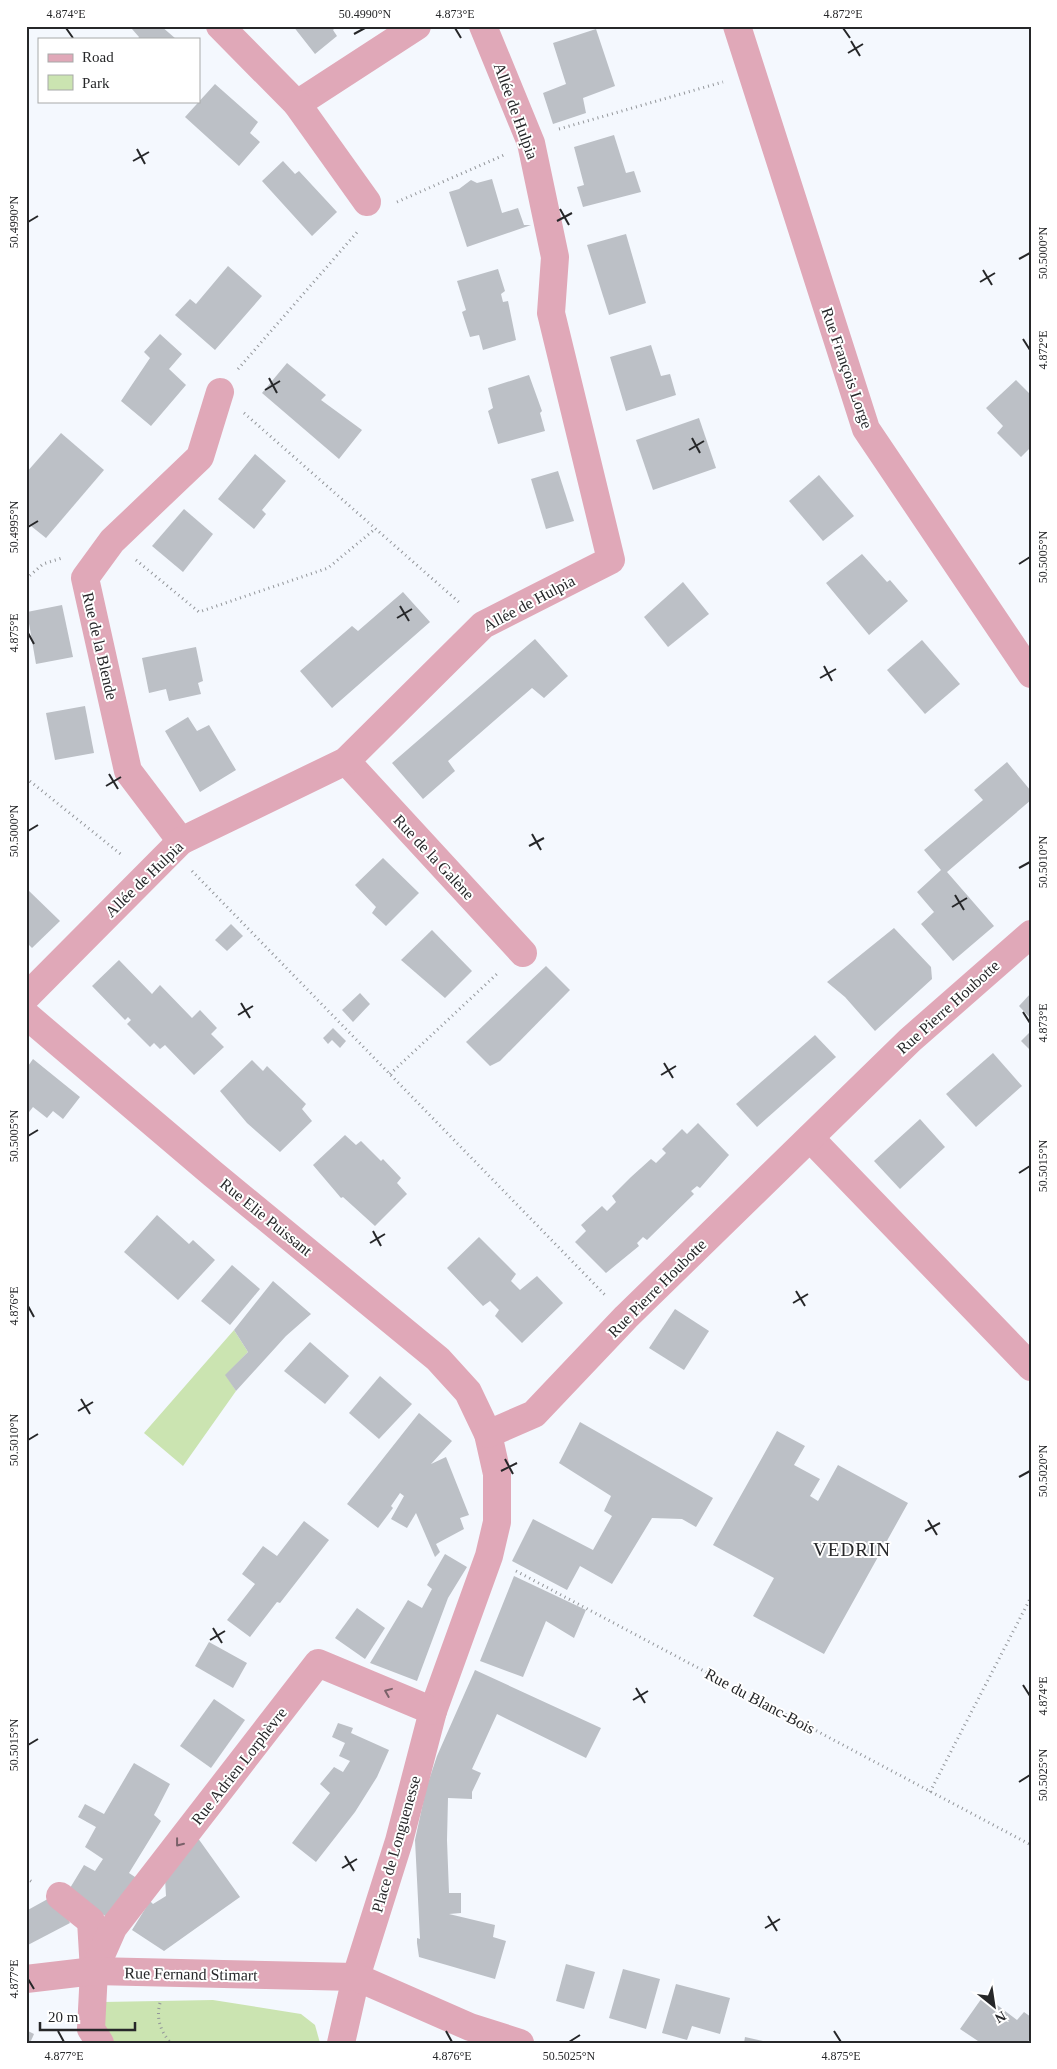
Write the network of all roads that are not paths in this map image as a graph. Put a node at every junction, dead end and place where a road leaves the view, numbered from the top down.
1 (220, 26) edge
2 (417, 26) edge
3 (483, 26) edge
4 (736, 26) edge
5 (297, 104) junction
6 (373, 211) road end
7 (220, 392) road end
8 (1031, 674) edge
9 (346, 761) junction
10 (177, 846) junction
11 (1031, 934) edge
12 (523, 953) road end
13 (26, 997) edge
14 (26, 1015) edge
15 (810, 1138) junction
16 (1031, 1367) edge
17 (488, 1434) junction
18 (433, 1711) junction
19 (60, 1896) dead end
20 (94, 1971) junction
21 (356, 1977) junction
22 (26, 1979) edge
23 (100, 2043) edge
24 (341, 2043) edge
25 (520, 2043) edge

1 - 5 street
2 - 5 street
3 - 9 street, Allée de Hulpia
4 - 8 street, Rue François Lorge
5 - 6 street
7 - 10 street, Rue de la Blende
9 - 10 street, Allée de Hulpia
9 - 12 street, Rue de la Galène
10 - 13 street, Allée de Hulpia
11 - 15 street, Rue Pierre Houbotte
14 - 17 street, Rue Elie Puissant
15 - 16 street
15 - 17 street, Rue Pierre Houbotte
17 - 18 street
18 -> 20 street, Rue Adrien Lorphèvre
18 - 21 street, Place de Longuenesse
19 - 20 street
20 - 21 street, Rue Fernand Stimart
20 - 22 street, Rue Fernand Stimart
20 - 23 street
21 - 24 street, Place de Longuenesse
21 - 25 street

